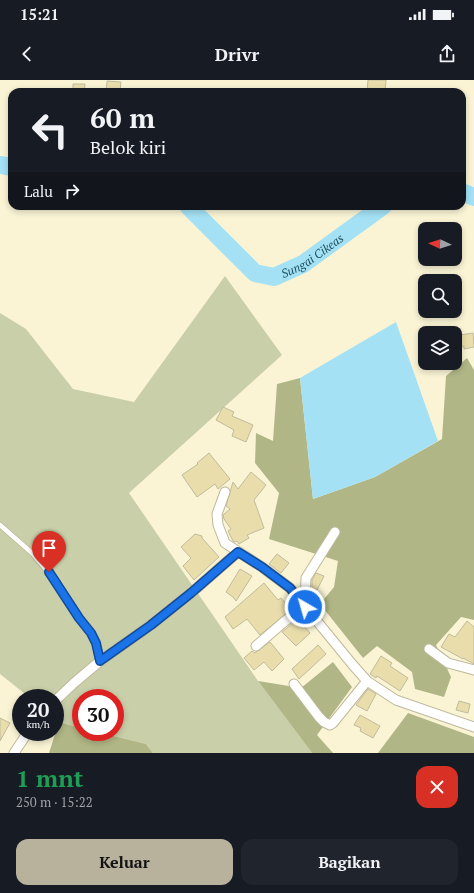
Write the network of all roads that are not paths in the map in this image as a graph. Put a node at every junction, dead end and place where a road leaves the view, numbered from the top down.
1 (225, 492) dead end
2 (0, 525) edge
3 (336, 532) dead end
4 (238, 552) junction
5 (305, 607) junction
6 (256, 646) dead end
7 (429, 649) dead end
8 (100, 661) junction
9 (474, 670) edge
10 (367, 681) junction
11 (294, 684) dead end
12 (64, 692) edge
13 (474, 727) edge
14 (22, 741) edge
15 (14, 753) edge

1 - 4 street
2 - 8 lane
3 - 5 street
4 - 5 street
4 - 8 street
5 - 6 street
5 - 10 street
7 - 9 street
8 - 12 street
10 - 11 street
10 - 13 street
14 - 15 street

